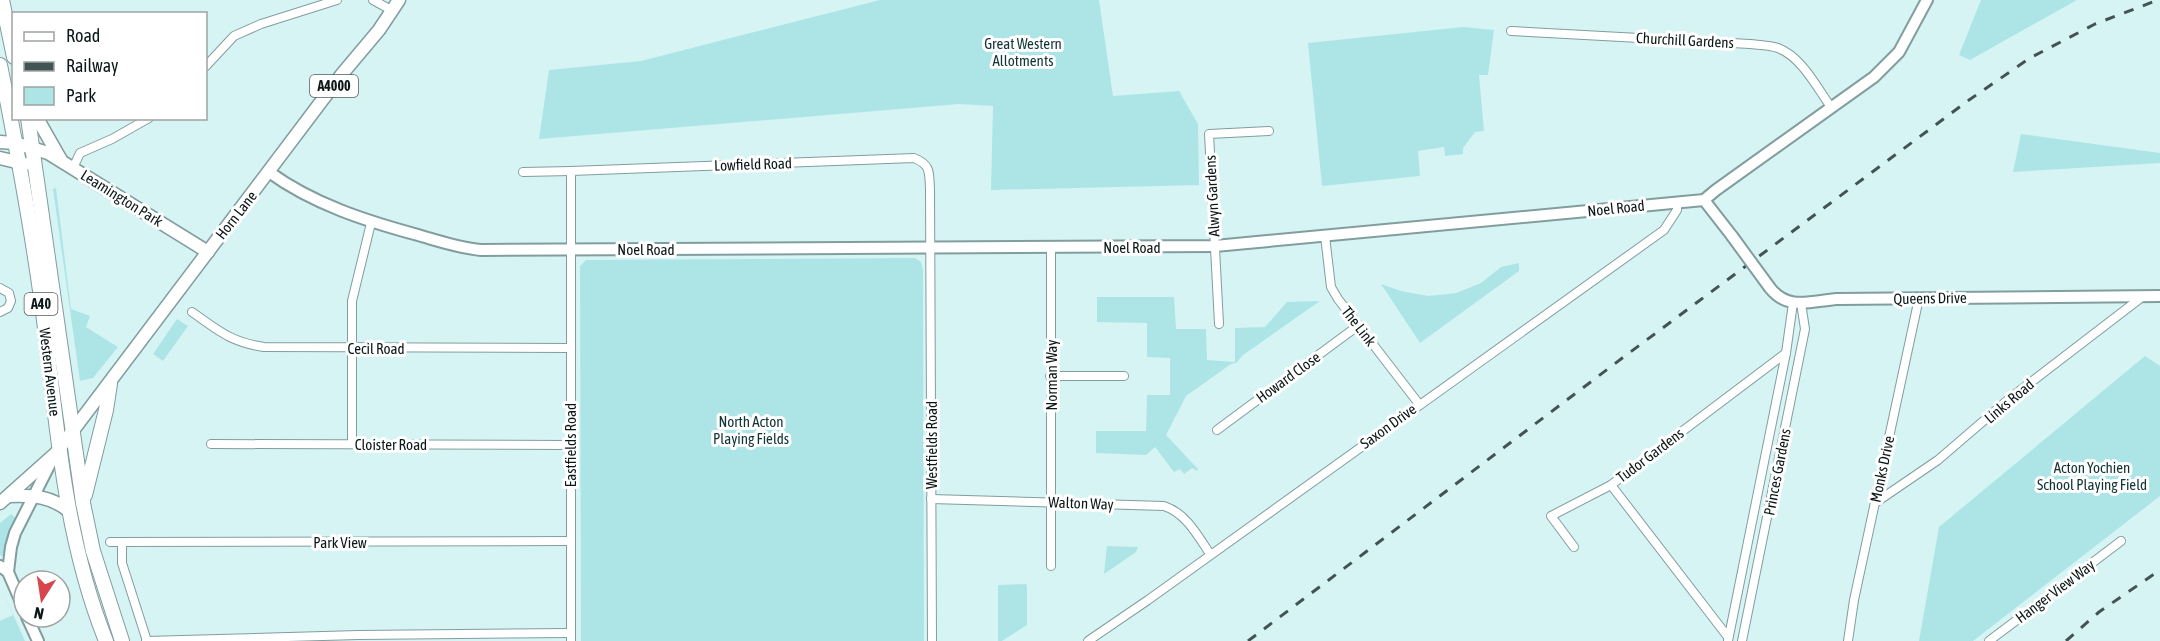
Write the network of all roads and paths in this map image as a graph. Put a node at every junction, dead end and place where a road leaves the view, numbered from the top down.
1 (2, 0) edge
2 (338, 0) edge
3 (373, 0) edge
4 (1927, 0) edge
5 (396, 5) edge
6 (1511, 31) dead end
7 (12, 48) edge
8 (0, 65) edge
9 (207, 65) edge
10 (5, 89) junction
11 (0, 104) edge
12 (1831, 108) junction
13 (28, 120) edge
14 (38, 120) edge
15 (145, 120) edge
16 (1269, 131) dead end
17 (0, 142) edge
18 (15, 142) junction
19 (33, 148) junction
20 (0, 158) edge
21 (19, 161) junction
22 (61, 161) junction
23 (73, 168) junction
24 (36, 170) junction
25 (571, 171) junction
26 (269, 172) junction
27 (523, 172) dead end
28 (1704, 200) junction
29 (1677, 202) junction
30 (372, 223) junction
31 (1325, 236) junction
32 (1215, 246) junction
33 (1051, 247) junction
34 (571, 249) junction
35 (930, 249) junction
36 (208, 252) junction
37 (0, 288) edge
38 (2160, 296) edge
39 (2142, 297) junction
40 (1919, 298) junction
41 (1797, 303) junction
42 (0, 312) edge
43 (192, 312) dead end
44 (1219, 324) dead end
45 (1359, 325) junction
46 (350, 348) junction
47 (571, 348) junction
48 (1786, 353) junction
49 (1050, 376) junction
50 (1124, 376) dead end
51 (110, 384) junction
52 (1419, 404) junction
53 (74, 430) junction
54 (1217, 430) dead end
55 (211, 444) dead end
56 (352, 444) junction
57 (570, 445) junction
58 (58, 451) junction
59 (1611, 485) junction
60 (34, 497) junction
61 (931, 499) junction
62 (4, 500) edge
63 (1050, 502) junction
64 (83, 503) junction
65 (1875, 503) junction
66 (70, 512) junction
67 (570, 541) junction
68 (2121, 541) dead end
69 (110, 542) dead end
70 (122, 543) junction
71 (1574, 547) dead end
72 (1210, 554) junction
73 (1051, 566) dead end
74 (4, 569) edge
75 (12, 585) edge
76 (571, 637) edge
77 (1728, 639) edge
78 (106, 641) edge
79 (122, 641) edge
80 (146, 641) edge
81 (152, 641) edge
82 (932, 641) edge
83 (1088, 641) edge
84 (1742, 641) edge
85 (1848, 641) edge
86 (1989, 641) edge

1 - 7 highway
2 - 9 street
3 - 5 street
4 - 12 street
5 - 26 main road, Horn Lane / A4000
6 - 12 street, Churchill Gardens
8 - 10 highway, Western Avenue / A40
10 - 11 main road
10 - 18 highway, Western Avenue / A40
12 - 28 street
13 - 19 highway, Western Avenue / A40
14 - 22 main road
15 - 23 street
16 - 32 street, Alwyn Gardens
17 - 18 main road, Leamington Park
18 - 19 main road, Leamington Park
18 - 21 highway, Western Avenue / A40
19 - 22 main road, Leamington Park
19 - 24 highway, Western Avenue / A40
20 - 21 main road
21 - 24 main road
21 - 58 highway, Western Avenue / A40
22 - 23 main road, Leamington Park
23 - 36 main road, Leamington Park
24 - 53 highway, Western Avenue / A40
25 - 27 street
25 - 34 street
25 - 35 street, Lowfield Road
26 - 30 street, Noel Road
26 - 36 main road, Horn Lane / A4000
28 - 29 street, Noel Road
28 - 41 street, bridge
29 - 31 street, Noel Road
29 - 52 street, Saxon Drive
30 - 34 street, Noel Road
30 - 46 street
31 - 32 street, Noel Road
31 - 45 street, The Link
32 - 33 street, Noel Road
32 - 44 street
33 - 35 street, Noel Road
33 - 49 street, Norman Way
34 - 35 street, Noel Road
34 - 47 street, Eastfields Road
35 - 61 street, Westfields Road
36 - 51 main road, Horn Lane / A4000
37 - 42 street
38 - 39 street, Queens Drive
39 - 40 street, Queens Drive
39 - 65 street, Links Road
40 - 41 street, Queens Drive
40 - 65 street, Monks Drive
41 - 48 street, Princes Gardens
41 - 84 street, Princes Gardens
43 - 46 street, Cecil Road
45 - 52 street, The Link
45 - 54 street, Howard Close
46 - 47 street, Cecil Road
46 - 56 street
47 - 57 street, Eastfields Road
48 - 59 street, Tudor Gardens
48 - 77 street, Princes Gardens
49 - 50 street
49 - 63 street, Norman Way
51 - 53 main road, Horn Lane / A4000
51 - 64 highway, A4000
52 - 72 street, Saxon Drive
53 - 58 main road, A4000
53 - 64 highway, Western Avenue / A40
55 - 56 street, Cloister Road
56 - 57 street, Cloister Road
57 - 67 street, Eastfields Road
58 - 60 street
58 - 62 main road, A4000
58 - 66 highway, Western Avenue / A40
59 - 71 street
59 - 77 street, Tudor Gardens
60 - 62 main road, A4000
60 - 66 main road, A4000
60 - 74 street
61 - 63 street, Walton Way
61 - 82 street, Westfields Road
63 - 72 street, Walton Way
63 - 73 street, Norman Way
64 - 79 highway, Western Avenue / A40
65 - 85 street, Monks Drive
66 - 78 highway, Western Avenue / A40
67 - 70 street, Park View
67 - 76 street, Eastfields Road
68 - 86 street, Hanger View Way
69 - 70 street, Park View
70 - 80 street
72 - 83 street, Saxon Drive
74 - 75 street
76 - 81 street
80 - 81 street

